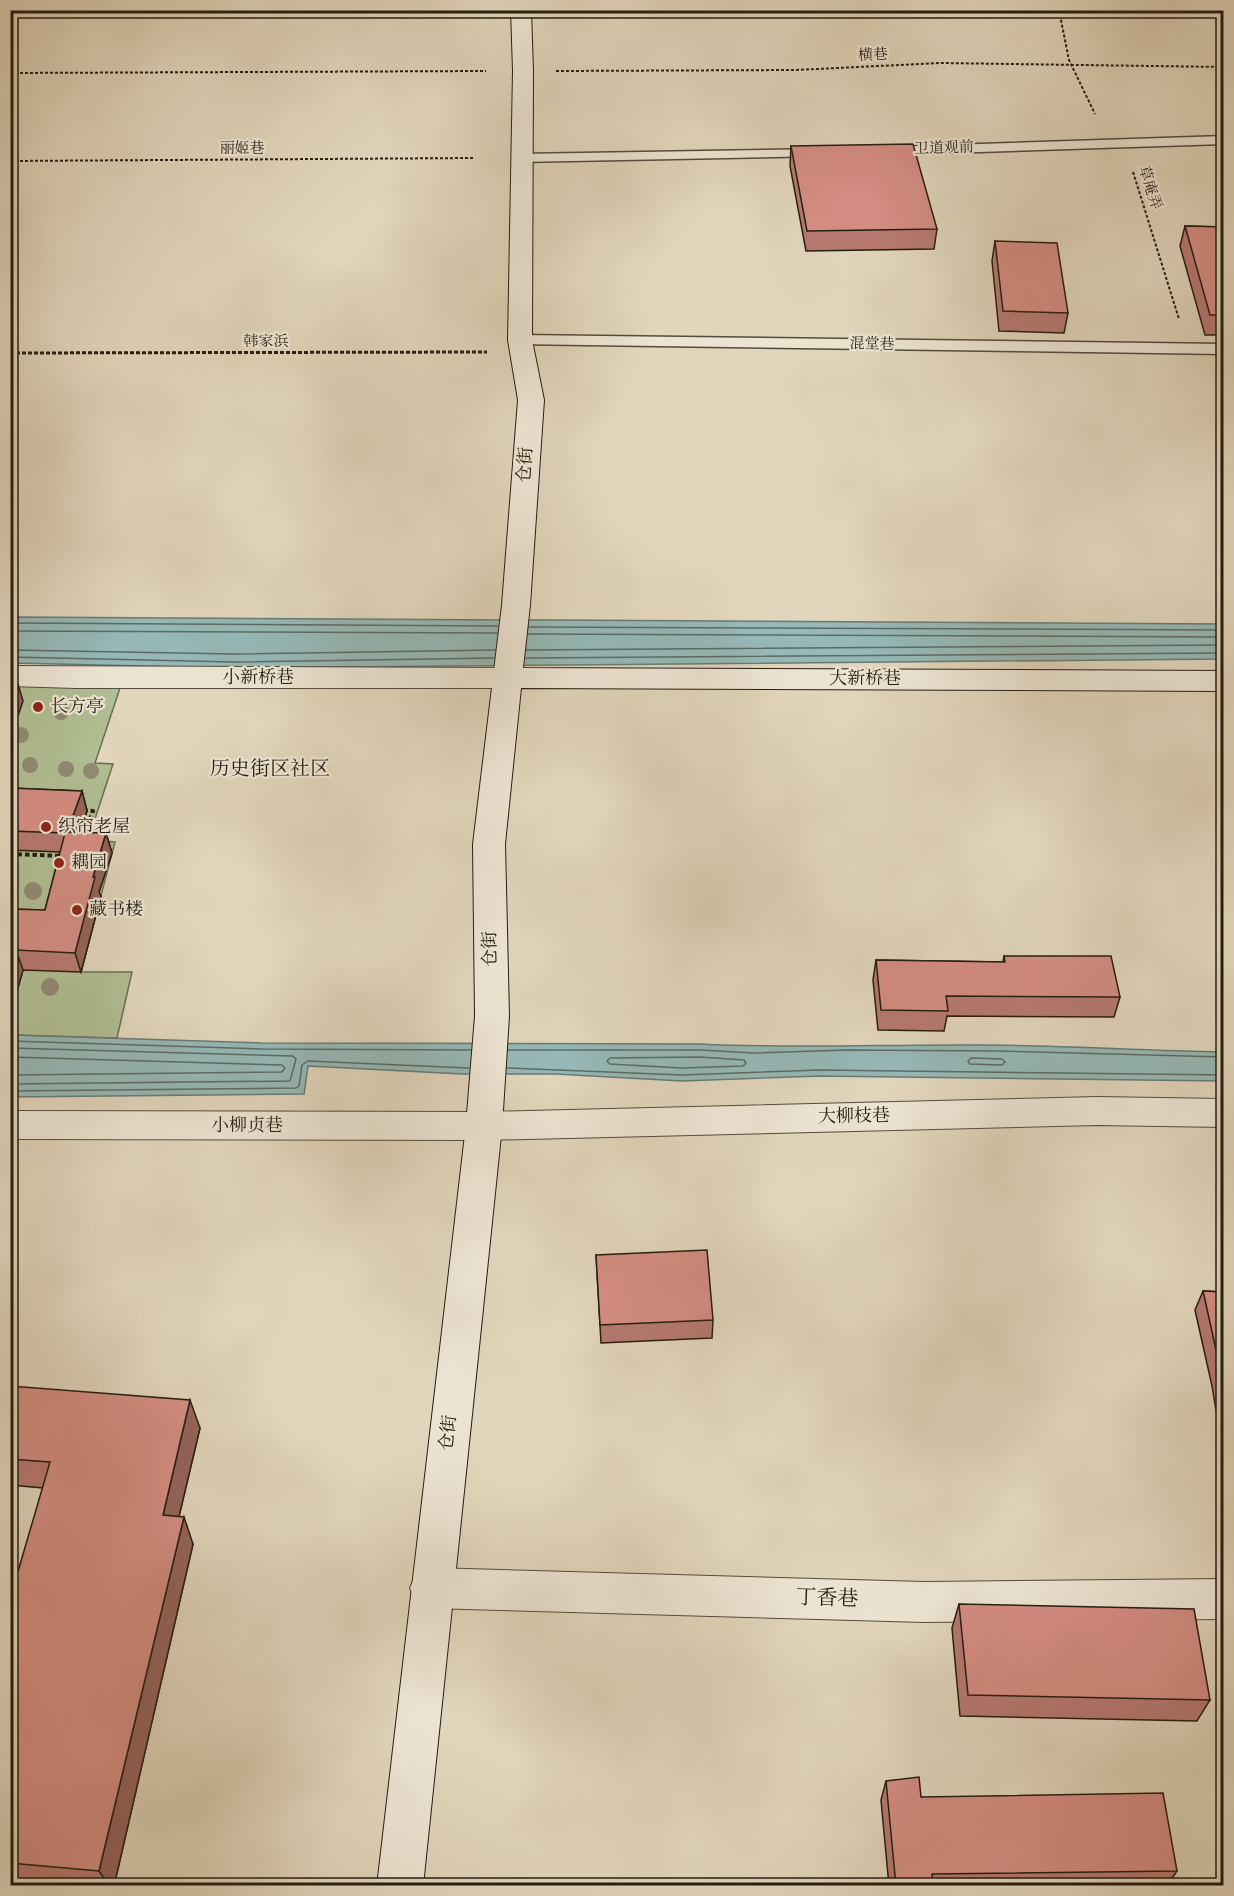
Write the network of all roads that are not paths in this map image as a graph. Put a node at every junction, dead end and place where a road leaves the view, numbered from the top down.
1 (521, 10) edge
2 (1224, 140) edge
3 (873, 151) edge
4 (838, 153) edge
5 (520, 158) junction
6 (521, 346) junction
7 (1224, 349) edge
8 (507, 673) junction
9 (10, 676) edge
10 (1224, 681) edge
11 (1224, 1113) edge
12 (10, 1125) edge
13 (484, 1126) junction
14 (431, 1588) junction
15 (1224, 1599) edge
16 (400, 1886) edge

1 - 5 street, 仓街
2 - 3 lane, 卫道观前
4 - 5 lane
5 - 6 street, 仓街
6 - 7 lane, 混堂巷
6 - 8 street, 仓街
8 - 9 street, 小新桥巷
8 - 10 street, 大新桥巷
8 - 13 street, 仓街
11 - 13 street, 大柳枝巷
12 - 13 street, 小柳贞巷
13 - 14 street, 仓街
14 - 15 street, 丁香巷
14 - 16 street, 仓街

